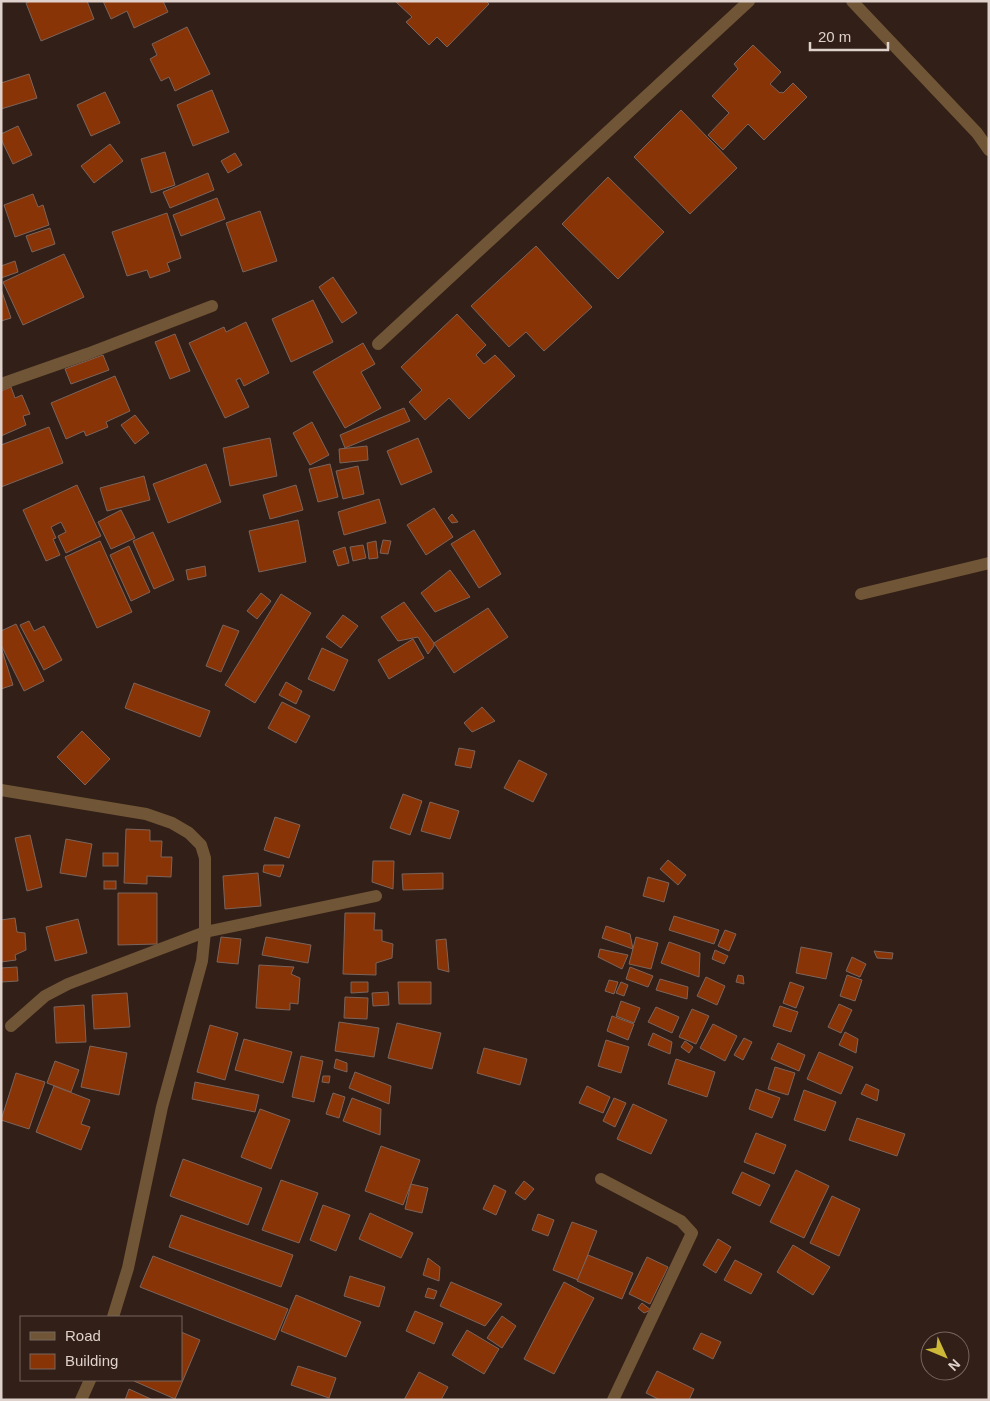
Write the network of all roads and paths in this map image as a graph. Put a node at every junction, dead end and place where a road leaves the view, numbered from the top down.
1 (749, 1) edge
2 (852, 1) edge
3 (989, 150) edge
4 (212, 306) dead end
5 (378, 344) dead end
6 (1, 384) edge
7 (989, 563) edge
8 (861, 594) dead end
9 (1, 790) edge
10 (376, 896) dead end
11 (205, 932) junction
12 (11, 1026) dead end
13 (601, 1179) dead end
14 (113, 1316) edge
15 (90, 1381) edge
16 (81, 1400) edge
17 (613, 1400) edge

1 - 5 street
2 - 3 street
4 - 6 street
7 - 8 street
9 - 11 street
10 - 11 street
11 - 12 street
11 - 14 street
13 - 17 street
15 - 16 street

